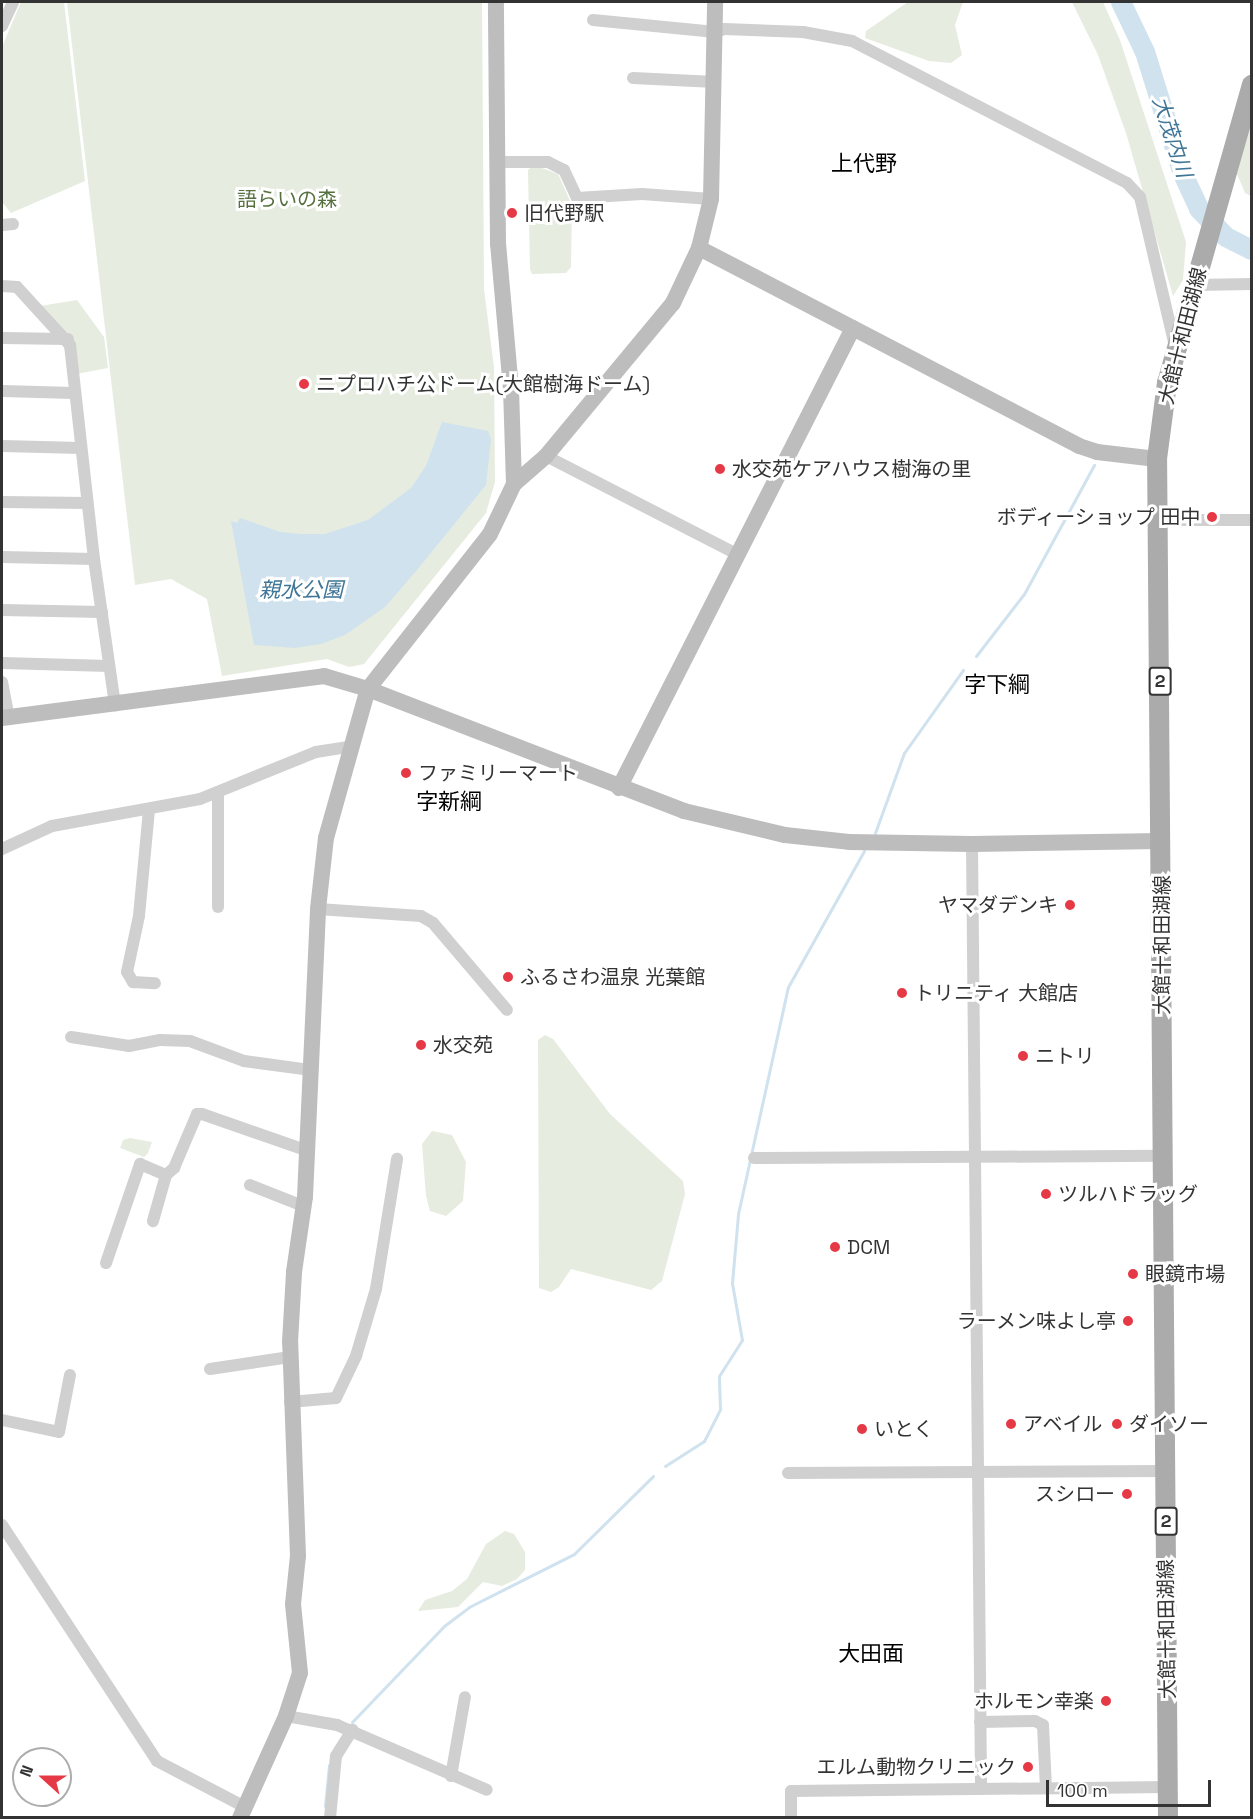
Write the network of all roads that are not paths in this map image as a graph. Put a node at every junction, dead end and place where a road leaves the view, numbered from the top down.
1 (13, 2) edge
2 (496, 2) edge
3 (715, 2) edge
4 (593, 20) dead end
5 (2, 26) edge
6 (716, 32) junction
7 (633, 78) dead end
8 (715, 82) junction
9 (1251, 85) edge
10 (498, 162) junction
11 (711, 199) junction
12 (699, 248) junction
13 (1251, 284) edge
14 (1195, 285) junction
15 (2, 286) edge
16 (853, 328) junction
17 (2, 338) edge
18 (68, 339) junction
19 (1176, 350) junction
20 (2, 391) edge
21 (74, 393) junction
22 (2, 446) edge
23 (81, 448) junction
24 (546, 456) junction
25 (1157, 459) junction
26 (514, 484) junction
27 (2, 502) edge
28 (87, 503) junction
29 (1158, 520) junction
30 (1251, 520) edge
31 (737, 554) junction
32 (2, 557) edge
33 (94, 559) junction
34 (2, 610) edge
35 (102, 612) junction
36 (2, 663) edge
37 (109, 666) junction
38 (2, 682) edge
39 (368, 689) junction
40 (116, 705) junction
41 (5, 718) edge
42 (349, 747) junction
43 (618, 788) junction
44 (218, 792) junction
45 (149, 810) junction
46 (1161, 841) junction
47 (972, 844) junction
48 (2, 849) edge
49 (218, 907) dead end
50 (318, 909) junction
51 (155, 983) dead end
52 (507, 1010) dead end
53 (71, 1037) dead end
54 (311, 1070) junction
55 (308, 1151) junction
56 (1161, 1156) junction
57 (976, 1157) junction
58 (754, 1158) dead end
59 (397, 1159) dead end
60 (166, 1174) junction
61 (249, 1185) dead end
62 (303, 1206) junction
63 (153, 1221) dead end
64 (106, 1263) dead end
65 (290, 1357) junction
66 (210, 1369) dead end
67 (70, 1375) dead end
68 (290, 1402) junction
69 (2, 1420) edge
70 (1165, 1471) junction
71 (978, 1472) junction
72 (788, 1473) dead end
73 (2, 1526) edge
74 (465, 1697) dead end
75 (286, 1716) junction
76 (980, 1722) junction
77 (352, 1730) junction
78 (451, 1776) junction
79 (1168, 1787) junction
80 (1046, 1788) junction
81 (981, 1789) junction
82 (487, 1791) dead end
83 (243, 1812) edge
84 (330, 1818) edge
85 (791, 1818) edge
86 (1168, 1818) edge

1 - 5 street
2 - 10 street
3 - 6 street
4 - 6 street
6 - 8 street
6 - 19 street
7 - 8 street
8 - 11 street
9 - 14 main road, 大館十和田湖線 / 2
10 - 11 street
10 - 26 street
11 - 12 street
12 - 16 street
12 - 24 street
13 - 14 street
14 - 19 main road, 大館十和田湖線 / 2
15 - 18 street
16 - 25 street
16 - 31 street
17 - 18 street
18 - 21 street
19 - 25 main road, 大館十和田湖線 / 2
20 - 21 street
21 - 23 street
22 - 23 street
23 - 28 street
24 - 26 street
24 - 31 street
25 - 29 main road, 大館十和田湖線 / 2
26 - 39 street
27 - 28 street
28 - 33 street
29 - 30 street
29 - 46 main road, 大館十和田湖線 / 2
31 - 43 street
32 - 33 street
33 - 35 street
34 - 35 street
35 - 37 street
36 - 37 street
37 - 40 street
38 - 41 street
39 - 40 street
39 - 42 street
39 - 43 street
40 - 41 street
42 - 44 street
42 - 50 street
43 - 47 street
44 - 45 street
44 - 49 street
45 - 48 street
45 - 51 street
46 - 47 street
46 - 56 main road, 大館十和田湖線 / 2
47 - 57 street
50 - 52 street
50 - 54 street
53 - 54 street
54 - 55 street
55 - 60 street
55 - 62 street
56 - 57 street
56 - 70 main road, 大館十和田湖線 / 2
57 - 58 street
57 - 71 street
59 - 68 street
60 - 63 street
60 - 64 street
61 - 62 street
62 - 65 street
65 - 66 street
65 - 68 street
67 - 69 street
68 - 75 street
70 - 71 street
70 - 79 main road, 大館十和田湖線 / 2
71 - 72 street
71 - 76 street
73 - 83 street
74 - 78 street
75 - 77 street
75 - 83 street
76 - 80 street
76 - 81 street
77 - 78 street
77 - 84 street
78 - 82 street
79 - 80 street
79 - 86 main road, 大館十和田湖線 / 2
80 - 81 street
81 - 85 street

